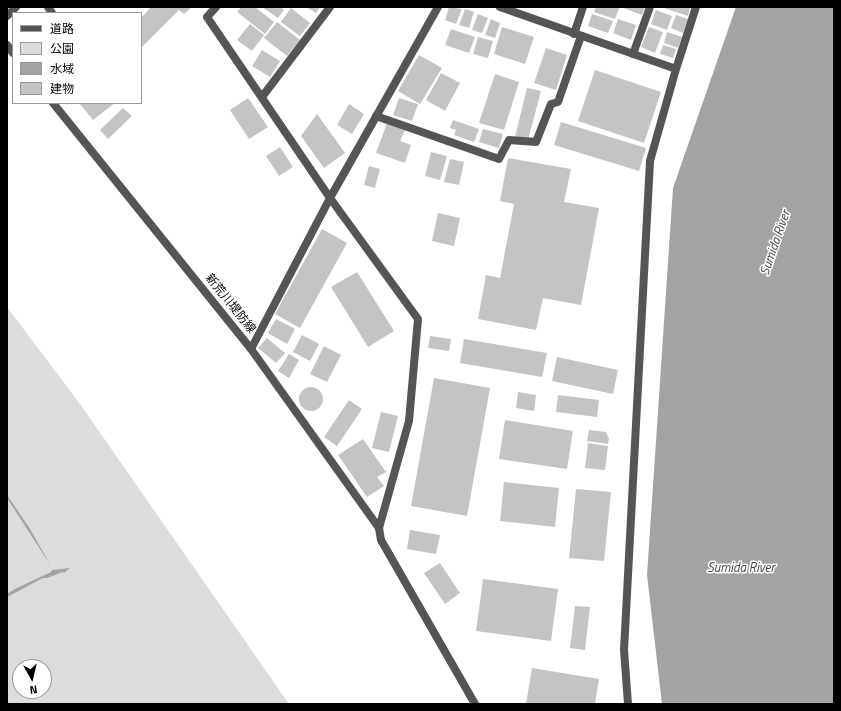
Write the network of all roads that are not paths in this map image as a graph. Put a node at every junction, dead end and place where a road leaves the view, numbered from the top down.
1 (16, 7) edge
2 (216, 7) edge
3 (330, 7) edge
4 (438, 7) edge
5 (500, 7) edge
6 (584, 7) edge
7 (650, 7) edge
8 (696, 7) edge
9 (7, 16) edge
10 (578, 35) junction
11 (633, 54) junction
12 (676, 69) junction
13 (262, 97) junction
14 (54, 104) edge
15 (376, 116) junction
16 (330, 198) junction
17 (251, 349) junction
18 (379, 528) junction
19 (475, 704) edge
20 (628, 704) edge

1 - 9 street
2 - 13 street
3 - 13 street
4 - 15 street
5 - 10 street
6 - 10 street
7 - 11 street
8 - 12 street
10 - 11 street
10 - 15 street
11 - 12 street
12 - 20 street
13 - 16 street
14 - 17 street, 新荒川堤防線
15 - 16 street
16 - 17 street
16 - 18 street
17 - 18 street, 新荒川堤防線
18 - 19 street

